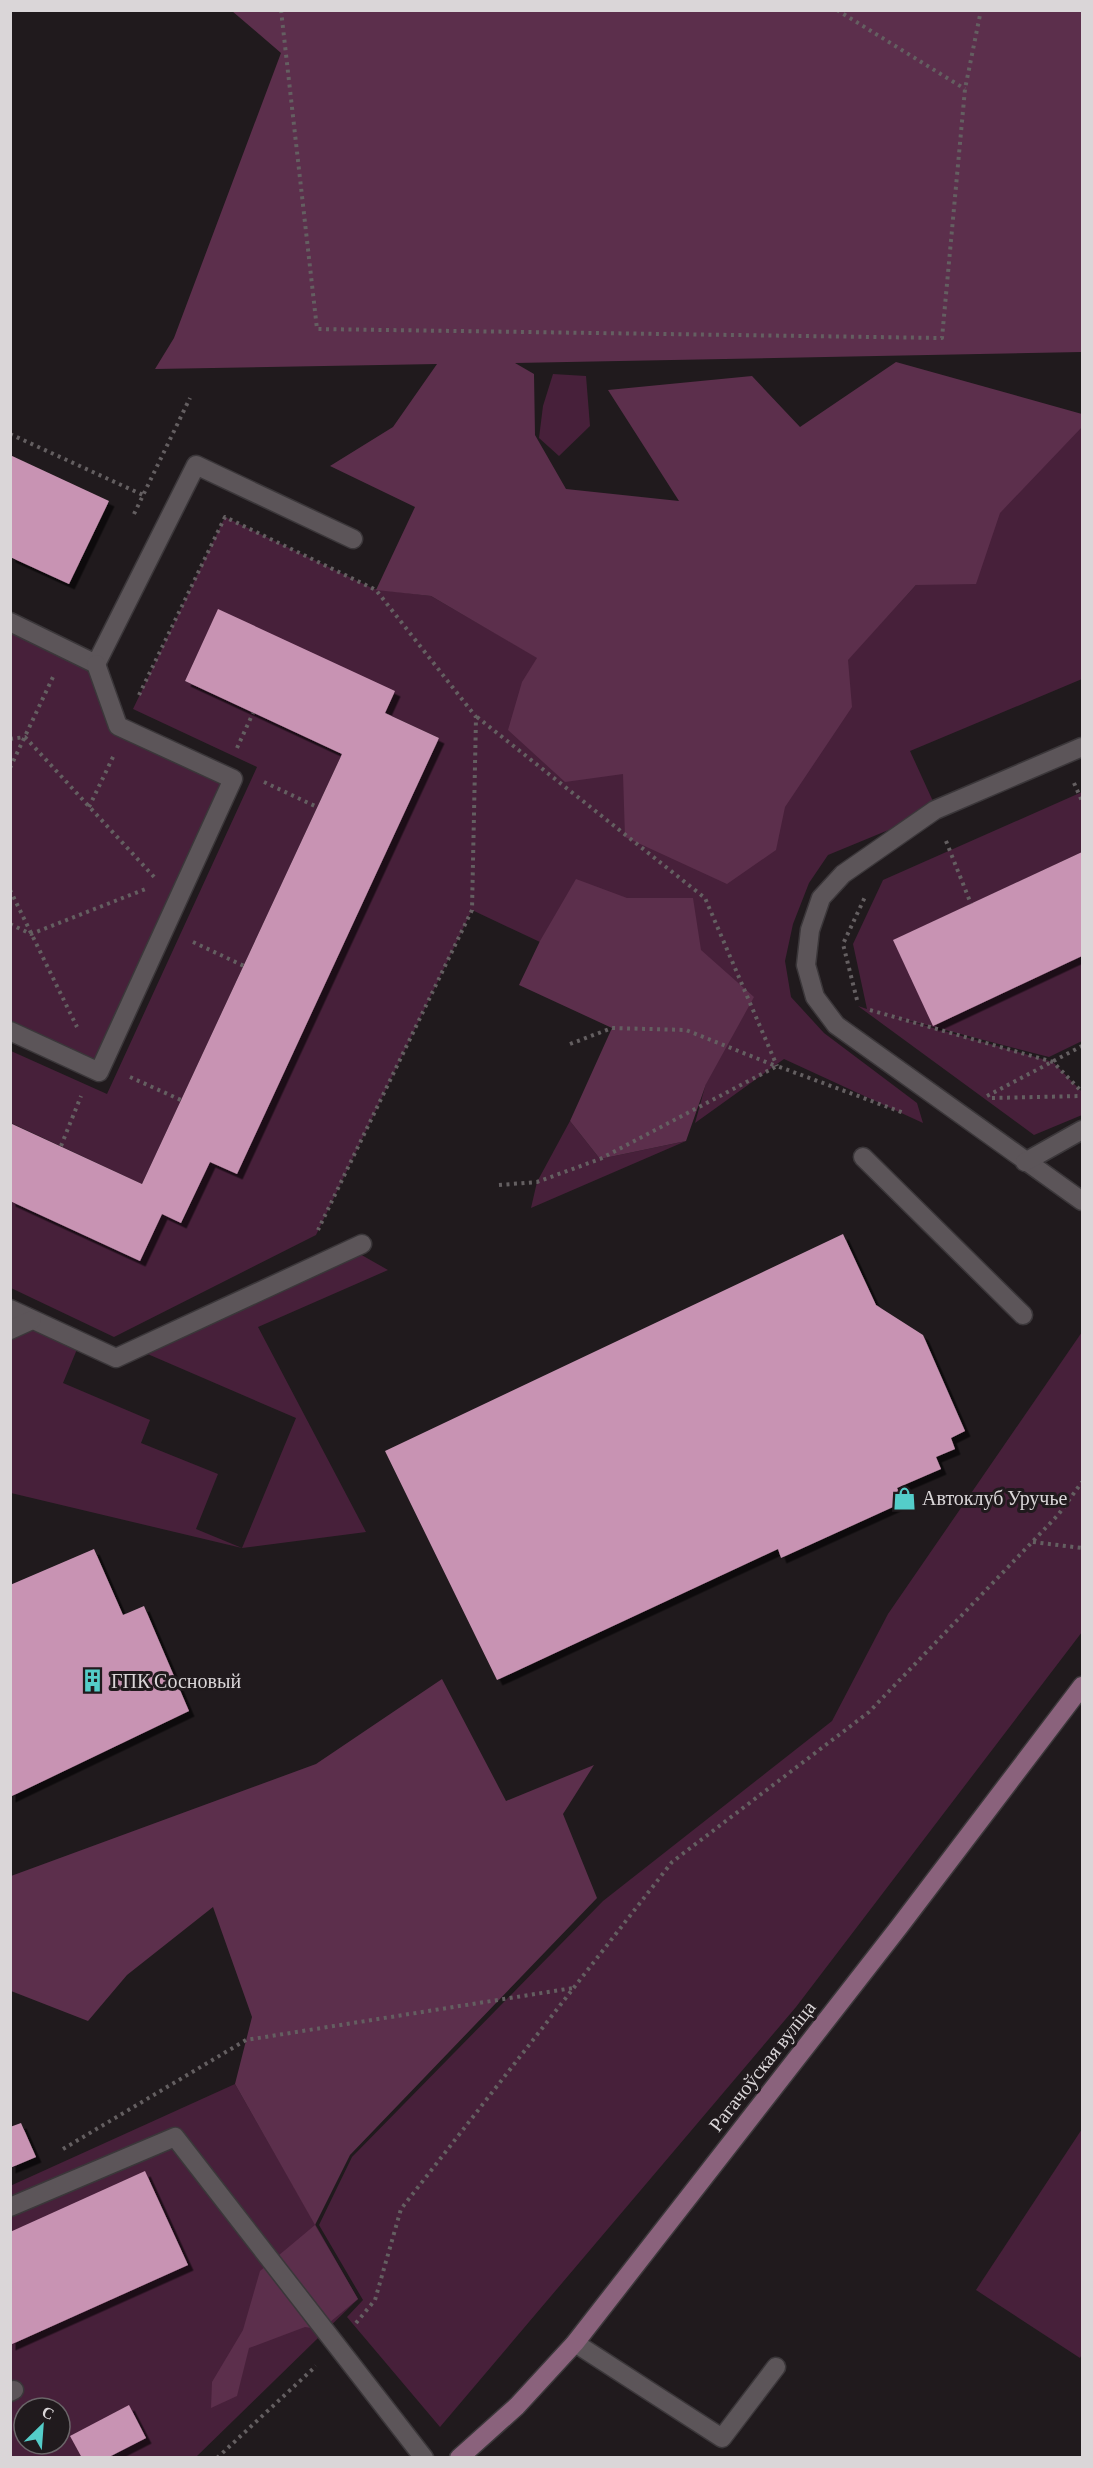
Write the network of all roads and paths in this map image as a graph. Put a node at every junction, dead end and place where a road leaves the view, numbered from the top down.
1 (281, 10) edge
2 (837, 10) edge
3 (981, 10) edge
4 (965, 89) junction
5 (190, 398) dead end
6 (10, 434) edge
7 (143, 495) junction
8 (133, 517) dead end
9 (353, 539) dead end
10 (376, 590) dead end
11 (10, 622) edge
12 (65, 649) junction
13 (96, 664) junction
14 (253, 713) dead end
15 (476, 717) junction
16 (126, 730) junction
17 (25, 737) junction
18 (10, 739) edge
19 (1083, 747) edge
20 (233, 755) dead end
21 (10, 768) edge
22 (1083, 780) edge
23 (263, 782) dead end
24 (1074, 783) junction
25 (1064, 788) dead end
26 (1083, 801) edge
27 (89, 807) junction
28 (317, 807) dead end
29 (956, 834) dead end
30 (945, 838) junction
31 (934, 842) dead end
32 (10, 890) edge
33 (868, 892) dead end
34 (971, 904) dead end
35 (10, 924) edge
36 (31, 934) junction
37 (190, 941) dead end
38 (244, 966) dead end
39 (868, 1014) dead end
40 (878, 1021) dead end
41 (10, 1030) edge
42 (570, 1044) dead end
43 (1083, 1046) edge
44 (1053, 1062) junction
45 (777, 1066) junction
46 (128, 1076) dead end
47 (92, 1079) junction
48 (1083, 1094) edge
49 (982, 1099) junction
50 (181, 1100) dead end
51 (991, 1105) dead end
52 (907, 1114) dead end
53 (1083, 1130) edge
54 (61, 1146) dead end
55 (863, 1157) dead end
56 (1025, 1162) junction
57 (500, 1185) dead end
58 (1083, 1201) edge
59 (316, 1235) dead end
60 (362, 1244) dead end
61 (10, 1310) edge
62 (1023, 1314) dead end
63 (32, 1320) junction
64 (10, 1330) edge
65 (1083, 1482) edge
66 (1032, 1542) junction
67 (1083, 1548) edge
68 (1083, 1686) edge
69 (574, 1988) junction
70 (61, 2150) dead end
71 (10, 2207) edge
72 (575, 2343) junction
73 (337, 2346) junction
74 (776, 2367) dead end
75 (218, 2457) edge
76 (424, 2457) edge
77 (459, 2457) edge

1 - 4 path
2 - 4 path
3 - 4 path
5 - 7 path
6 - 7 path
7 - 8 path
9 - 13 lane
10 - 15 path
11 - 12 lane
12 - 13 lane
12 - 17 path
13 - 16 lane
14 - 20 path
15 - 45 path
15 - 59 path
16 - 27 path
16 - 47 lane
17 - 18 path
17 - 21 path
17 - 27 path
19 - 56 lane
22 - 24 path
23 - 28 path
24 - 25 path
24 - 26 path
27 - 36 path
29 - 30 path
30 - 31 path
30 - 34 path
32 - 36 path
33 - 44 path
35 - 36 path
36 - 47 path
37 - 38 path
39 - 40 path
41 - 47 lane
42 - 45 path
43 - 44 path
44 - 48 path
44 - 49 path
45 - 52 path
45 - 57 path
46 - 50 path
47 - 54 path
48 - 49 path
49 - 51 path
53 - 56 lane
55 - 62 lane
56 - 58 lane
60 - 63 lane
61 - 63 lane
63 - 64 lane
65 - 66 path
66 - 67 path
66 - 69 path
68 - 72 street, Рагачоўская вуліца
69 - 70 path
69 - 73 path
71 - 73 lane
72 - 74 lane
72 - 77 street, Рагачоўская вуліца
73 - 75 path
73 - 76 lane

